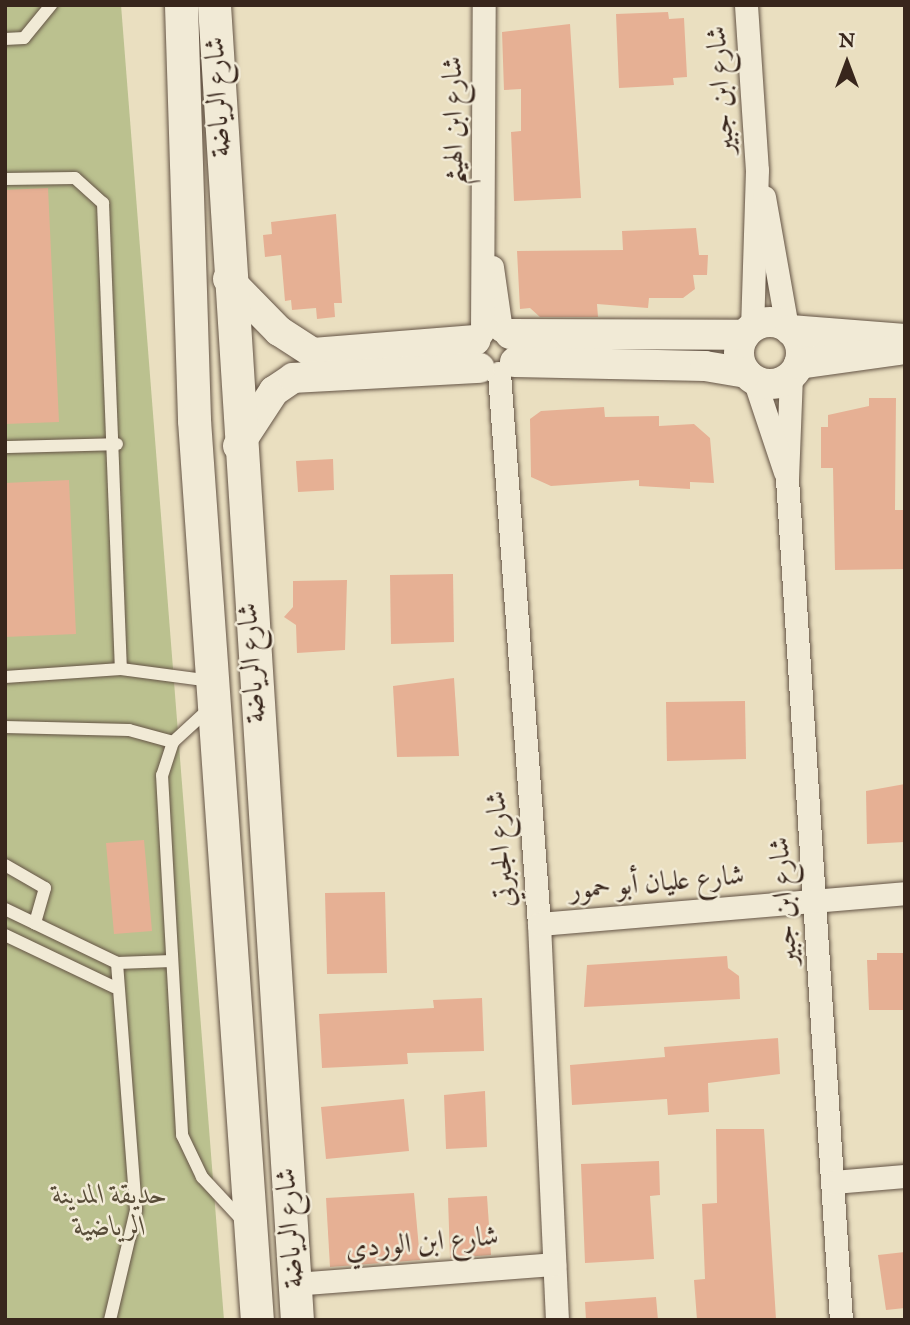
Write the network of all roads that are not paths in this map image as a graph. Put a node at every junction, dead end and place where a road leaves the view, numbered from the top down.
1 (51, 5) edge
2 (181, 5) edge
3 (214, 5) edge
4 (484, 5) edge
5 (746, 5) edge
6 (5, 39) edge
7 (757, 170) junction
8 (5, 179) edge
9 (228, 279) junction
10 (789, 329) junction
11 (748, 331) junction
12 (905, 339) edge
13 (494, 348) junction
14 (905, 349) edge
15 (795, 370) junction
16 (750, 376) junction
17 (117, 443) junction
18 (238, 446) junction
19 (5, 447) edge
20 (787, 479) junction
21 (121, 669) junction
22 (5, 677) edge
23 (254, 680) junction
24 (217, 691) junction
25 (5, 727) edge
26 (173, 742) junction
27 (5, 865) edge
28 (905, 893) edge
29 (814, 901) junction
30 (5, 909) edge
31 (35, 924) junction
32 (539, 924) junction
33 (5, 935) edge
34 (172, 961) junction
35 (117, 963) junction
36 (114, 987) junction
37 (905, 1176) edge
38 (833, 1182) junction
39 (249, 1227) junction
40 (554, 1264) junction
41 (294, 1284) junction
42 (110, 1320) edge
43 (257, 1320) edge
44 (297, 1320) edge
45 (558, 1320) edge
46 (841, 1320) edge

1 - 6 lane
2 - 24 main road, شارع الرياضة
3 - 9 main road, شارع الرياضة
4 - 13 street, شارع ابن الهيثم
5 - 7 street, شارع ابن جبير
7 - 10 street, شارع ابن جبير
7 - 11 street, شارع ابن جبير
8 - 17 lane
9 - 13 street
9 - 18 main road, شارع الرياضة
10 - 11 street
10 - 12 street
10 - 15 street
11 - 13 street
11 - 16 street
13 - 16 street
13 - 18 street
13 - 32 street, شارع الجبرتي
14 - 15 street
15 - 16 street
15 - 20 street, شارع ابن جبير
16 - 20 street, شارع ابن جبير
17 - 19 lane
17 - 21 lane
18 - 23 main road, شارع الرياضة
20 - 29 street, شارع ابن جبير
21 - 22 lane
21 - 24 lane
23 - 24 main road
23 - 41 main road, شارع الرياضة
24 - 26 lane
24 - 39 main road, شارع الرياضة
25 - 26 lane
26 - 34 lane
27 - 31 lane
28 - 29 street, شارع عليان أبو حمور
29 - 32 street, شارع عليان أبو حمور
29 - 38 street, شارع ابن جبير
30 - 31 lane
31 - 35 lane
32 - 40 street, شارع الجبرتي
33 - 36 lane
34 - 35 lane
34 - 39 lane
35 - 36 lane
36 - 42 lane
37 - 38 street
38 - 46 street, شارع ابن جبير
39 - 43 main road, شارع الرياضة
40 - 41 street, شارع ابن الوردي
40 - 45 street, شارع الجبرتي
41 - 44 main road, شارع الرياضة

